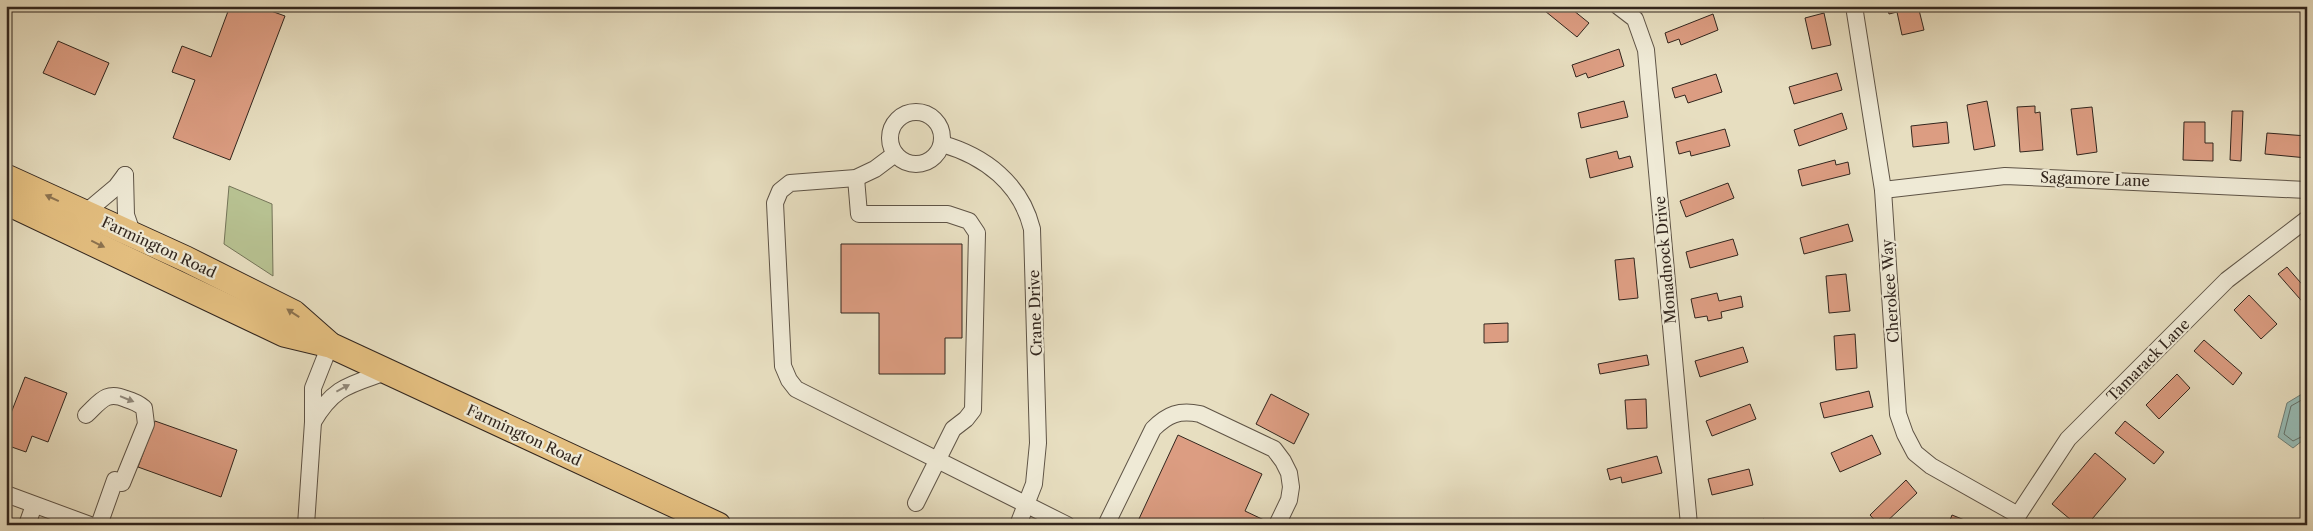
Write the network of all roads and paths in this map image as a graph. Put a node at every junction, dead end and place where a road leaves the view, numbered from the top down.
1 (1618, 6) edge
2 (1854, 6) edge
3 (942, 144) junction
4 (895, 154) junction
5 (6, 176) edge
6 (856, 178) junction
7 (1883, 190) junction
8 (2307, 190) edge
9 (6, 202) edge
10 (85, 213) junction
11 (2307, 219) edge
12 (133, 235) junction
13 (330, 345) junction
14 (386, 372) junction
15 (86, 415) dead end
16 (313, 422) junction
17 (937, 461) junction
18 (6, 494) edge
19 (916, 503) dead end
20 (34, 505) junction
21 (1026, 506) junction
22 (2017, 520) edge
23 (1061, 523) edge
24 (27, 525) edge
25 (90, 525) edge
26 (98, 525) edge
27 (306, 525) edge
28 (718, 525) edge
29 (1018, 525) edge
30 (1106, 525) edge
31 (1277, 525) edge
32 (1689, 525) edge

1 - 32 street, Monadnock Drive
2 - 7 street, Cherokee Way
3 - 4 street
3 - 4 street
3 - 21 street, Crane Drive
4 - 6 street
10 -> 5 highway, Farmington Road
6 - 17 street
6 - 17 street
7 - 8 street, Sagamore Lane
7 - 22 street, Cherokee Way
9 -> 13 highway, Farmington Road
10 - 12 highway, Farmington Road
10 - 12 street
11 - 22 street, Tamarack Lane
13 -> 12 highway, Farmington Road
13 - 14 highway, Farmington Road
13 - 16 street
16 -> 14 street
14 - 28 highway, Farmington Road
15 -> 26 street
16 - 27 street
17 - 19 street
17 - 21 street
18 - 20 street
20 - 24 street
20 - 25 street
21 - 23 street
21 - 29 street, Crane Drive
30 - 31 street

